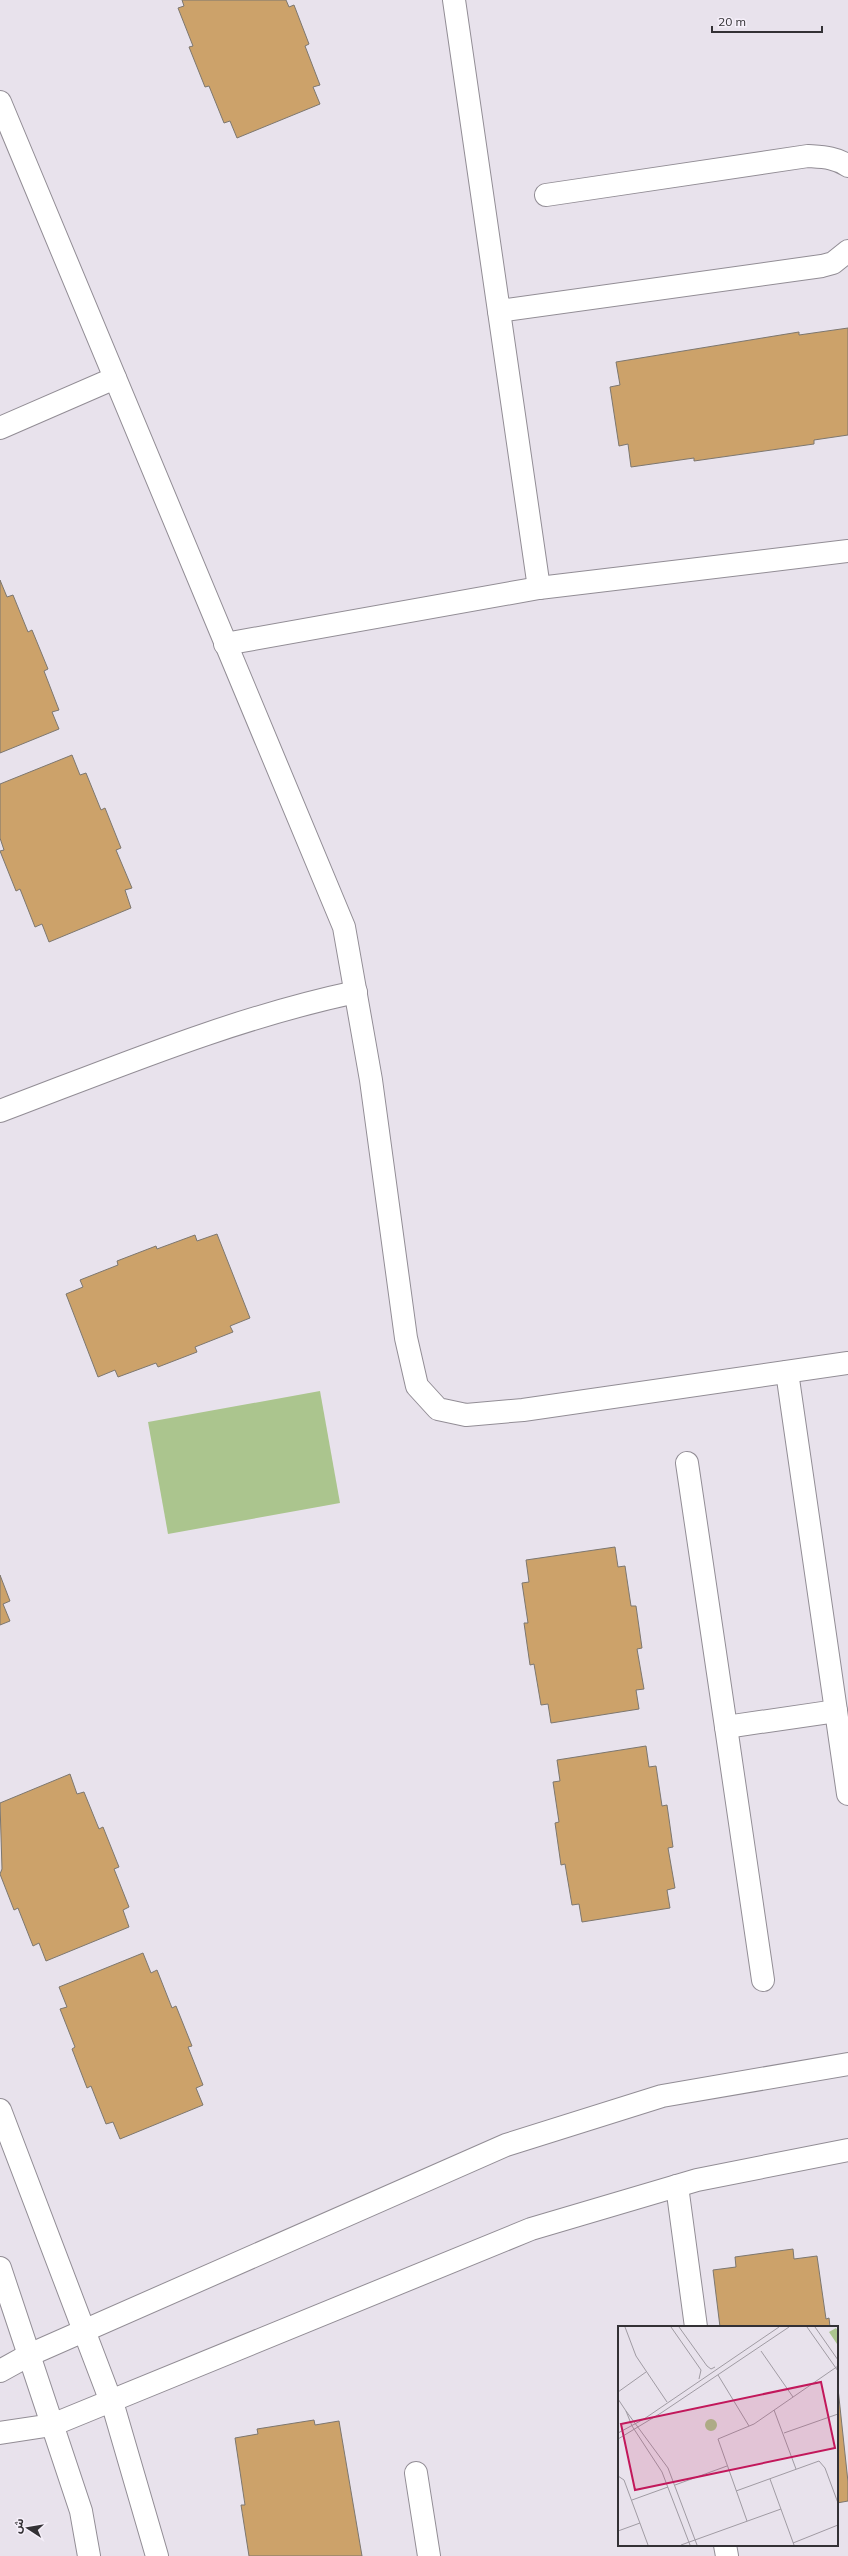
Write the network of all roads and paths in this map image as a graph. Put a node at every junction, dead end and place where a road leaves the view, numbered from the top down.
1 (454, 0) edge
2 (0, 102) edge
3 (848, 166) edge
4 (546, 195) dead end
5 (848, 251) edge
6 (498, 311) junction
7 (115, 378) junction
8 (0, 428) edge
9 (848, 551) edge
10 (539, 588) junction
11 (225, 644) junction
12 (356, 992) junction
13 (0, 1111) edge
14 (848, 1363) edge
15 (788, 1372) junction
16 (687, 1463) dead end
17 (836, 1711) junction
18 (726, 1727) junction
19 (848, 1794) edge
20 (763, 1980) dead end
21 (848, 2064) edge
22 (0, 2110) edge
23 (848, 2150) edge
24 (677, 2186) junction
25 (0, 2268) edge
26 (696, 2326) edge
27 (84, 2331) junction
28 (29, 2355) junction
29 (0, 2371) edge
30 (110, 2401) junction
31 (52, 2424) junction
32 (0, 2434) edge
33 (416, 2473) dead end
34 (725, 2546) edge
35 (89, 2556) edge
36 (157, 2556) edge
37 (429, 2556) edge
38 (727, 2556) edge

1 - 6 street
2 - 7 street
3 - 4 street
5 - 6 street
6 - 10 street
7 - 8 street
7 - 11 street
9 - 10 street
10 - 11 street
11 - 12 street
12 - 13 street
12 - 15 street
14 - 15 street
15 - 17 street
16 - 18 street
17 - 18 street
17 - 19 street
18 - 20 street
21 - 27 street
22 - 27 street
23 - 24 street
24 - 26 street
24 - 30 street
25 - 28 street
27 - 28 street
27 - 30 street
28 - 29 street
28 - 31 street
30 - 31 street
30 - 36 street
31 - 32 street
31 - 35 street
33 - 37 street
34 - 38 street

